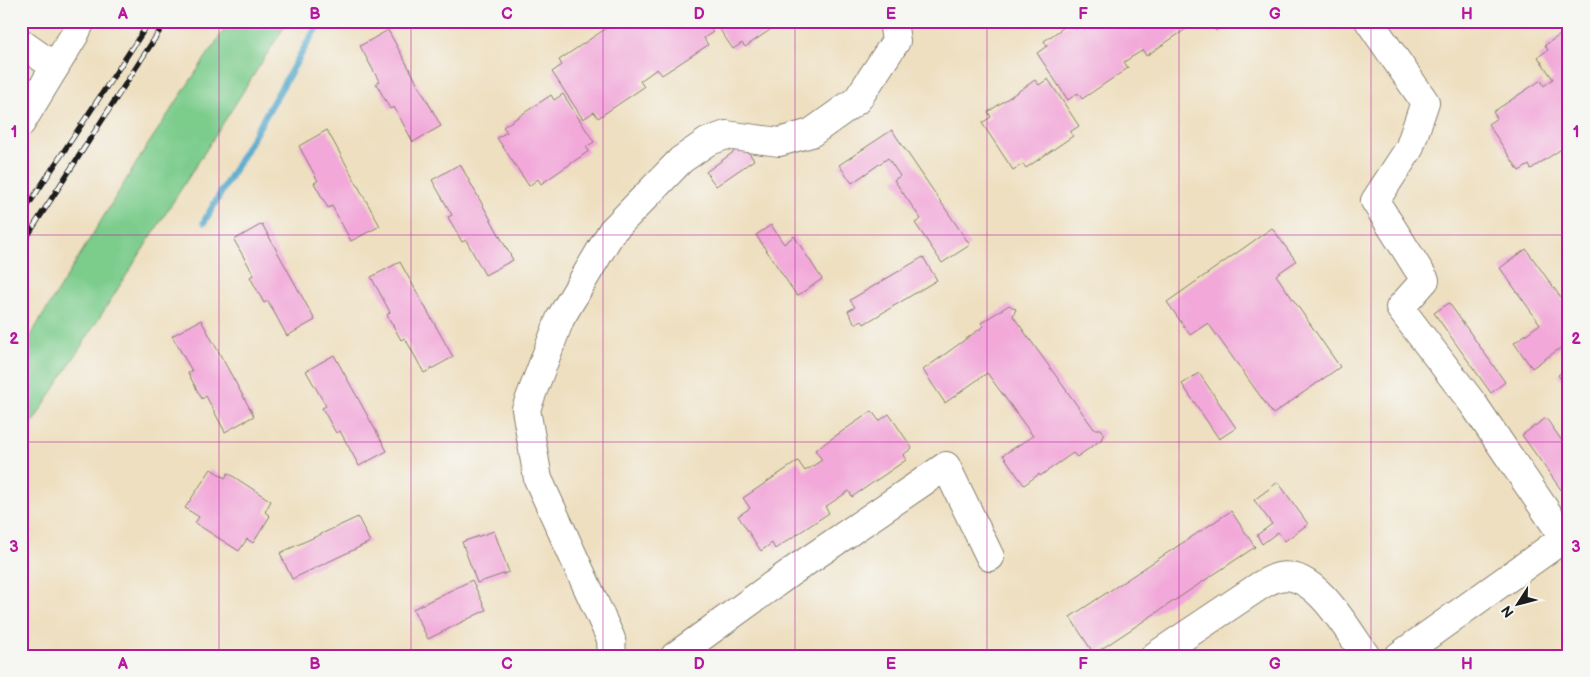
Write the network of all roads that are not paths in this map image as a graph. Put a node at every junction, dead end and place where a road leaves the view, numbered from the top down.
1 (81, 21) edge
2 (893, 21) edge
3 (1369, 21) edge
4 (21, 43) edge
5 (55, 67) junction
6 (21, 124) edge
7 (1566, 541) edge
8 (990, 557) dead end
9 (612, 656) edge
10 (675, 656) edge
11 (1156, 656) edge
12 (1366, 656) edge
13 (1399, 656) edge

1 - 5 street
2 - 9 street
3 - 7 street
4 - 5 street
5 - 6 street
7 - 13 street
8 - 10 street
11 - 12 street

